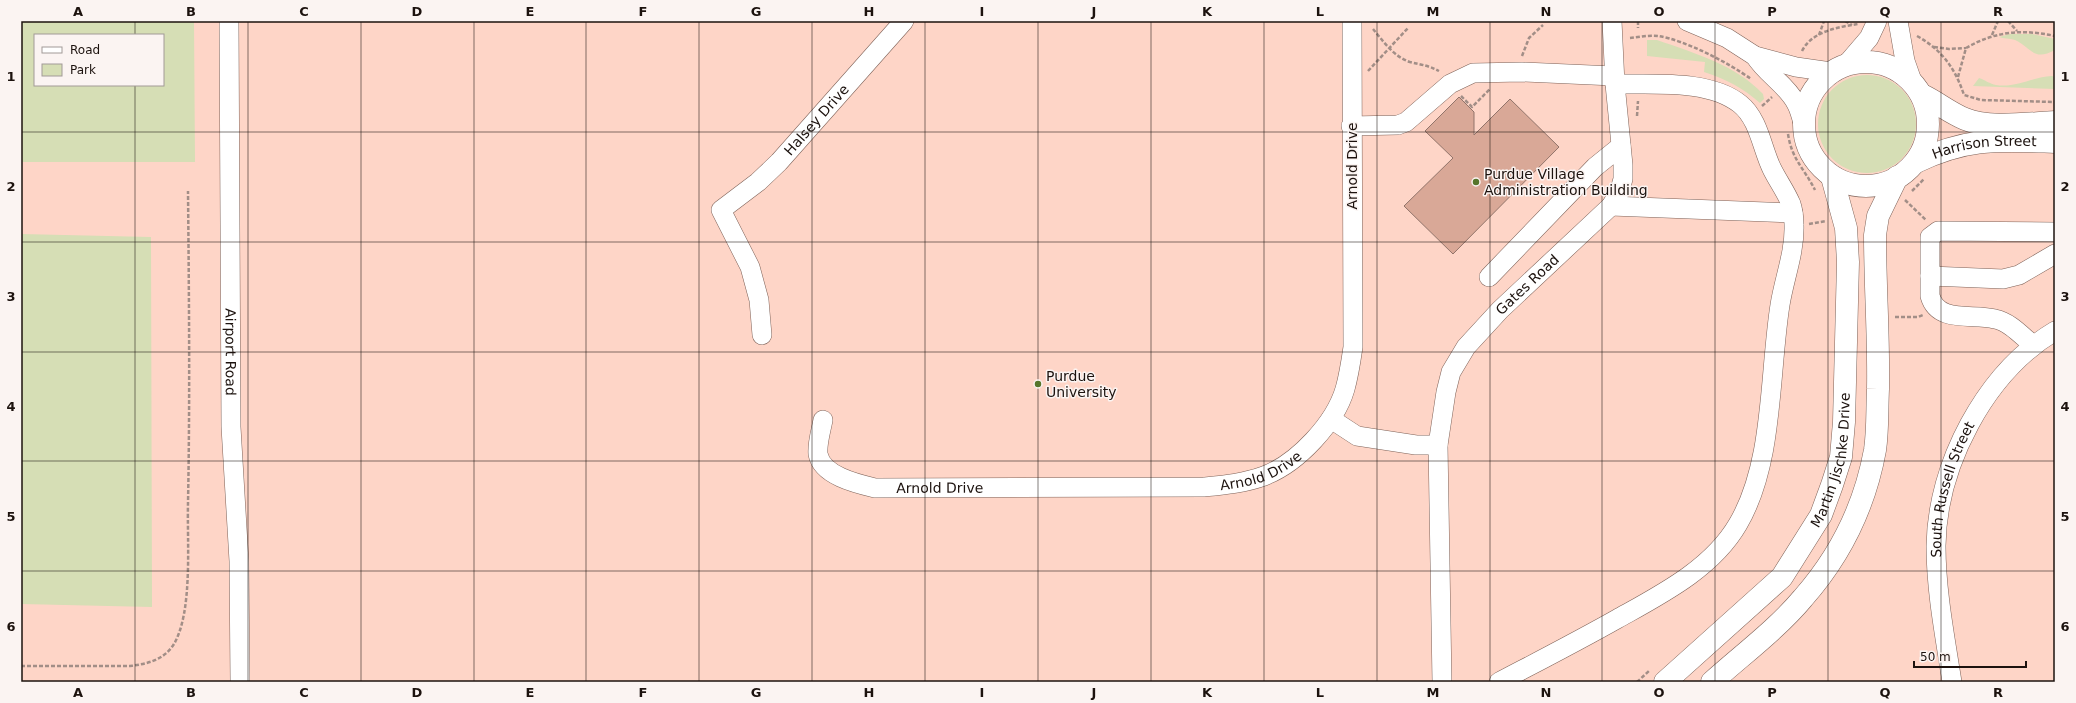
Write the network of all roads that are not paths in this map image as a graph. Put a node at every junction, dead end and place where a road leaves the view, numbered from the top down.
1 (229, 21) edge
2 (904, 21) edge
3 (1352, 21) edge
4 (1612, 21) edge
5 (1687, 21) edge
6 (1898, 21) edge
7 (1871, 22) edge
8 (1755, 56) junction
9 (1838, 69) junction
10 (1614, 80) junction
11 (1917, 88) junction
12 (2055, 122) edge
13 (1351, 126) junction
14 (1804, 127) junction
15 (2055, 142) edge
16 (1622, 146) junction
17 (1916, 162) junction
18 (1832, 177) junction
19 (1897, 177) junction
20 (1611, 206) junction
21 (1793, 213) junction
22 (2055, 232) edge
23 (2055, 254) edge
24 (1930, 276) junction
25 (1489, 277) dead end
26 (2055, 331) edge
27 (762, 335) dead end
28 (2033, 345) junction
29 (1331, 419) junction
30 (824, 420) dead end
31 (1438, 445) junction
32 (240, 682) edge
33 (1442, 682) edge
34 (1499, 682) edge
35 (1665, 682) edge
36 (1712, 682) edge
37 (1952, 682) edge

1 - 32 street, Airport Road
2 - 27 street, Halsey Drive
3 - 13 street, Arnold Drive
4 - 10 street, Gates Road
5 - 8 street
6 - 11 street
7 - 9 street
8 - 9 street
8 - 14 street
9 - 11 main road
9 - 14 main road
10 - 13 street
10 - 16 street, Gates Road
10 - 21 street
11 - 12 main road, Harrison Street
11 - 17 main road
13 - 29 street, Arnold Drive
14 - 18 main road
15 - 17 main road, Harrison Street
16 - 20 street, Gates Road
16 - 25 street
17 - 19 main road
18 - 19 main road
18 - 35 main road, Martin Jischke Drive
19 - 36 main road
20 - 21 street
20 - 31 street, Gates Road
21 - 34 street
22 - 24 street
23 - 24 street
24 - 28 street
26 - 28 street, South Russell Street
28 - 37 street, South Russell Street
29 - 30 street, Arnold Drive
29 - 31 street
31 - 33 street, Gates Road

